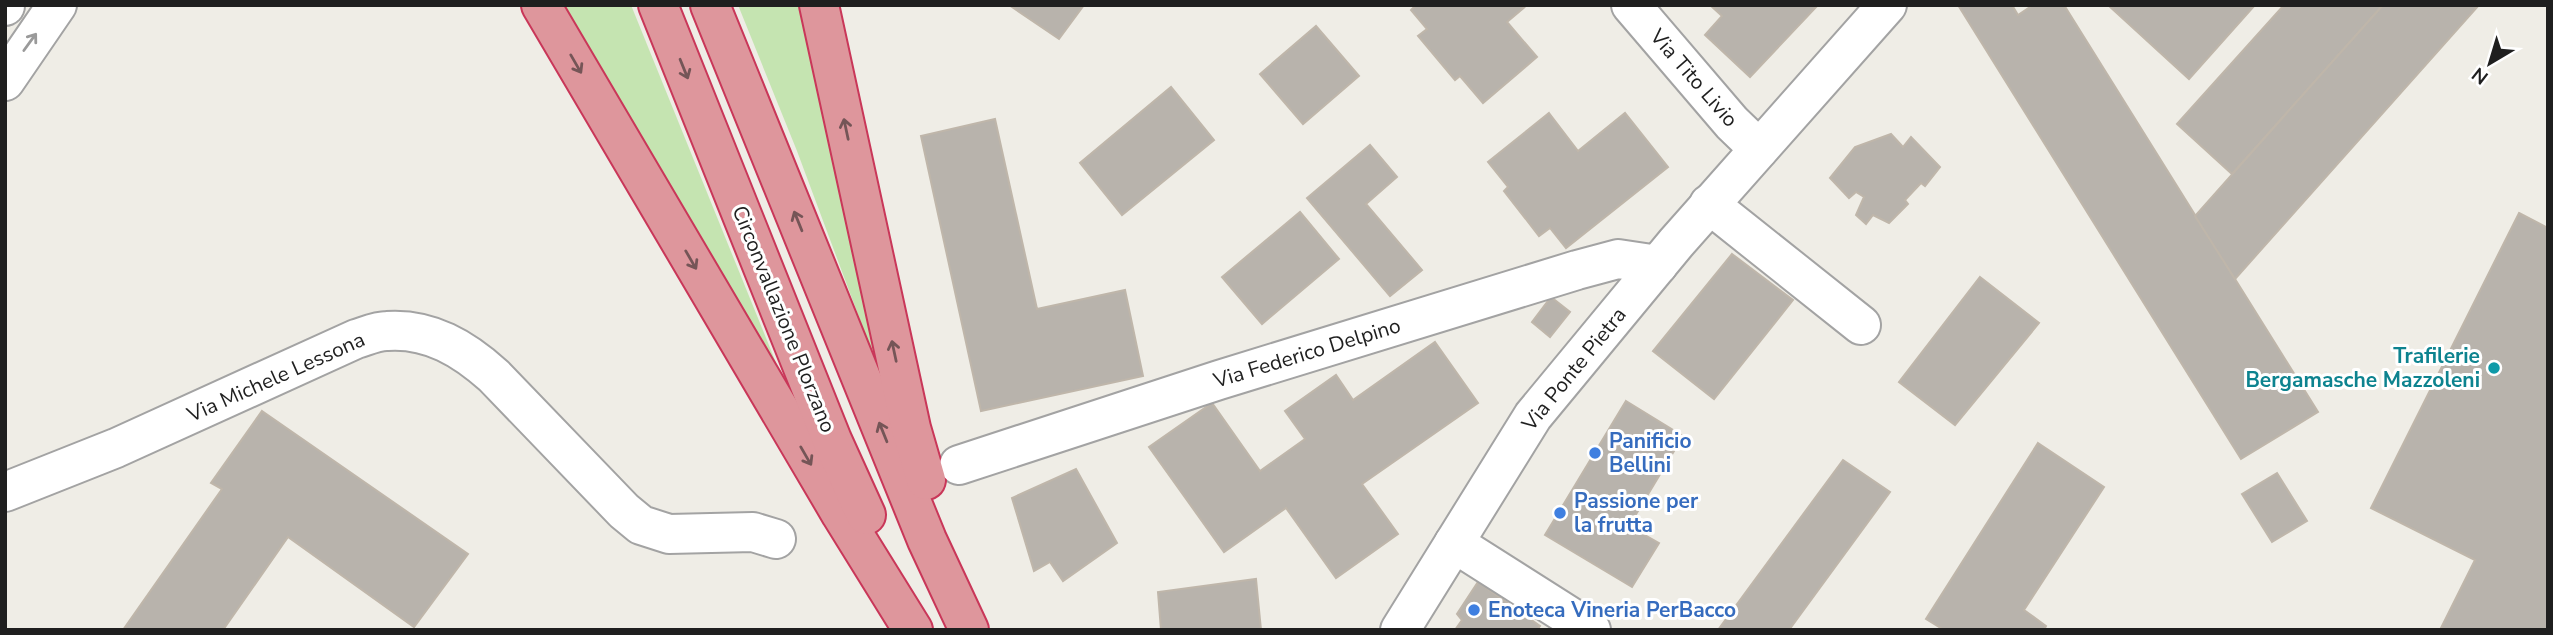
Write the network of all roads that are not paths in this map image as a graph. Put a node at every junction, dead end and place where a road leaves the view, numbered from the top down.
1 (57, 5) edge
2 (541, 5) edge
3 (658, 5) edge
4 (710, 5) edge
5 (819, 5) edge
6 (1630, 5) edge
7 (1887, 5) edge
8 (5, 81) edge
9 (1759, 149) junction
10 (1709, 205) junction
11 (1658, 265) junction
12 (1861, 325) dead end
13 (959, 466) dead end
14 (5, 492) edge
15 (776, 539) dead end
16 (1454, 543) junction
17 (915, 630) edge
18 (969, 630) edge
19 (1400, 630) edge
20 (1591, 630) edge

8 -> 1 street
2 -> 17 highway
3 -> 17 highway, Circonvallazione Plorzano
18 -> 4 highway
18 -> 5 highway
6 - 9 street, Via Tito Livio
7 - 9 street, Via Ponte Pietra
9 - 10 street, Via Ponte Pietra
10 - 11 street, Via Ponte Pietra
10 - 12 street
11 - 13 street, Via Federico Delpino
11 - 16 street, Via Ponte Pietra
14 - 15 street, Via Michele Lessona
16 - 19 street, Via Ponte Pietra
16 - 20 street

